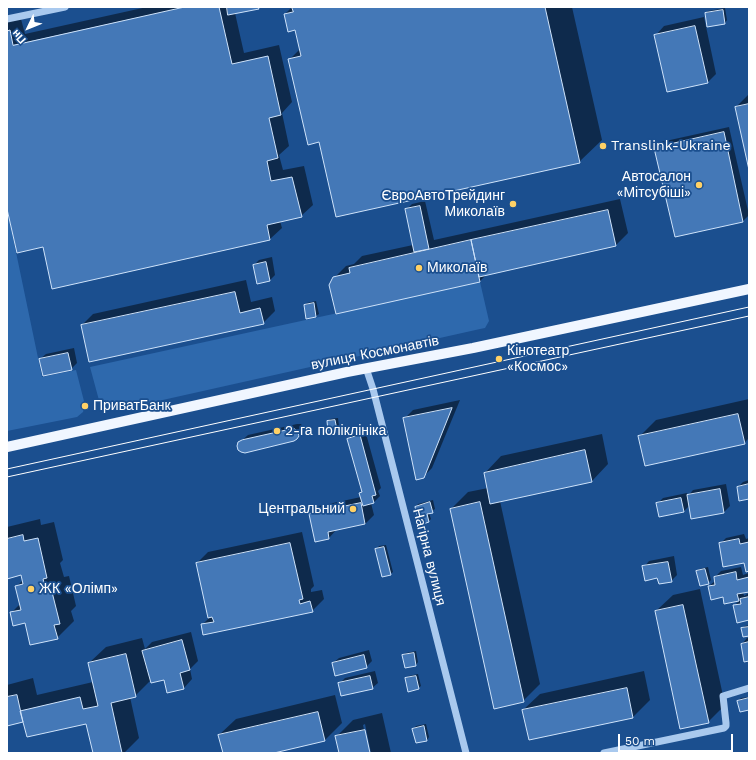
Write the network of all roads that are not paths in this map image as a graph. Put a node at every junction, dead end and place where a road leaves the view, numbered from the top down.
1 (65, 7) edge
2 (7, 18) edge
3 (749, 289) edge
4 (366, 368) junction
5 (7, 447) edge
6 (749, 688) edge
7 (466, 753) edge
8 (604, 753) edge

1 - 2 street
3 - 4 main road, вулиця Космонавтів
4 - 5 main road, вулиця Космонавтів
4 - 7 street, Нагірна вулиця
6 - 8 street

